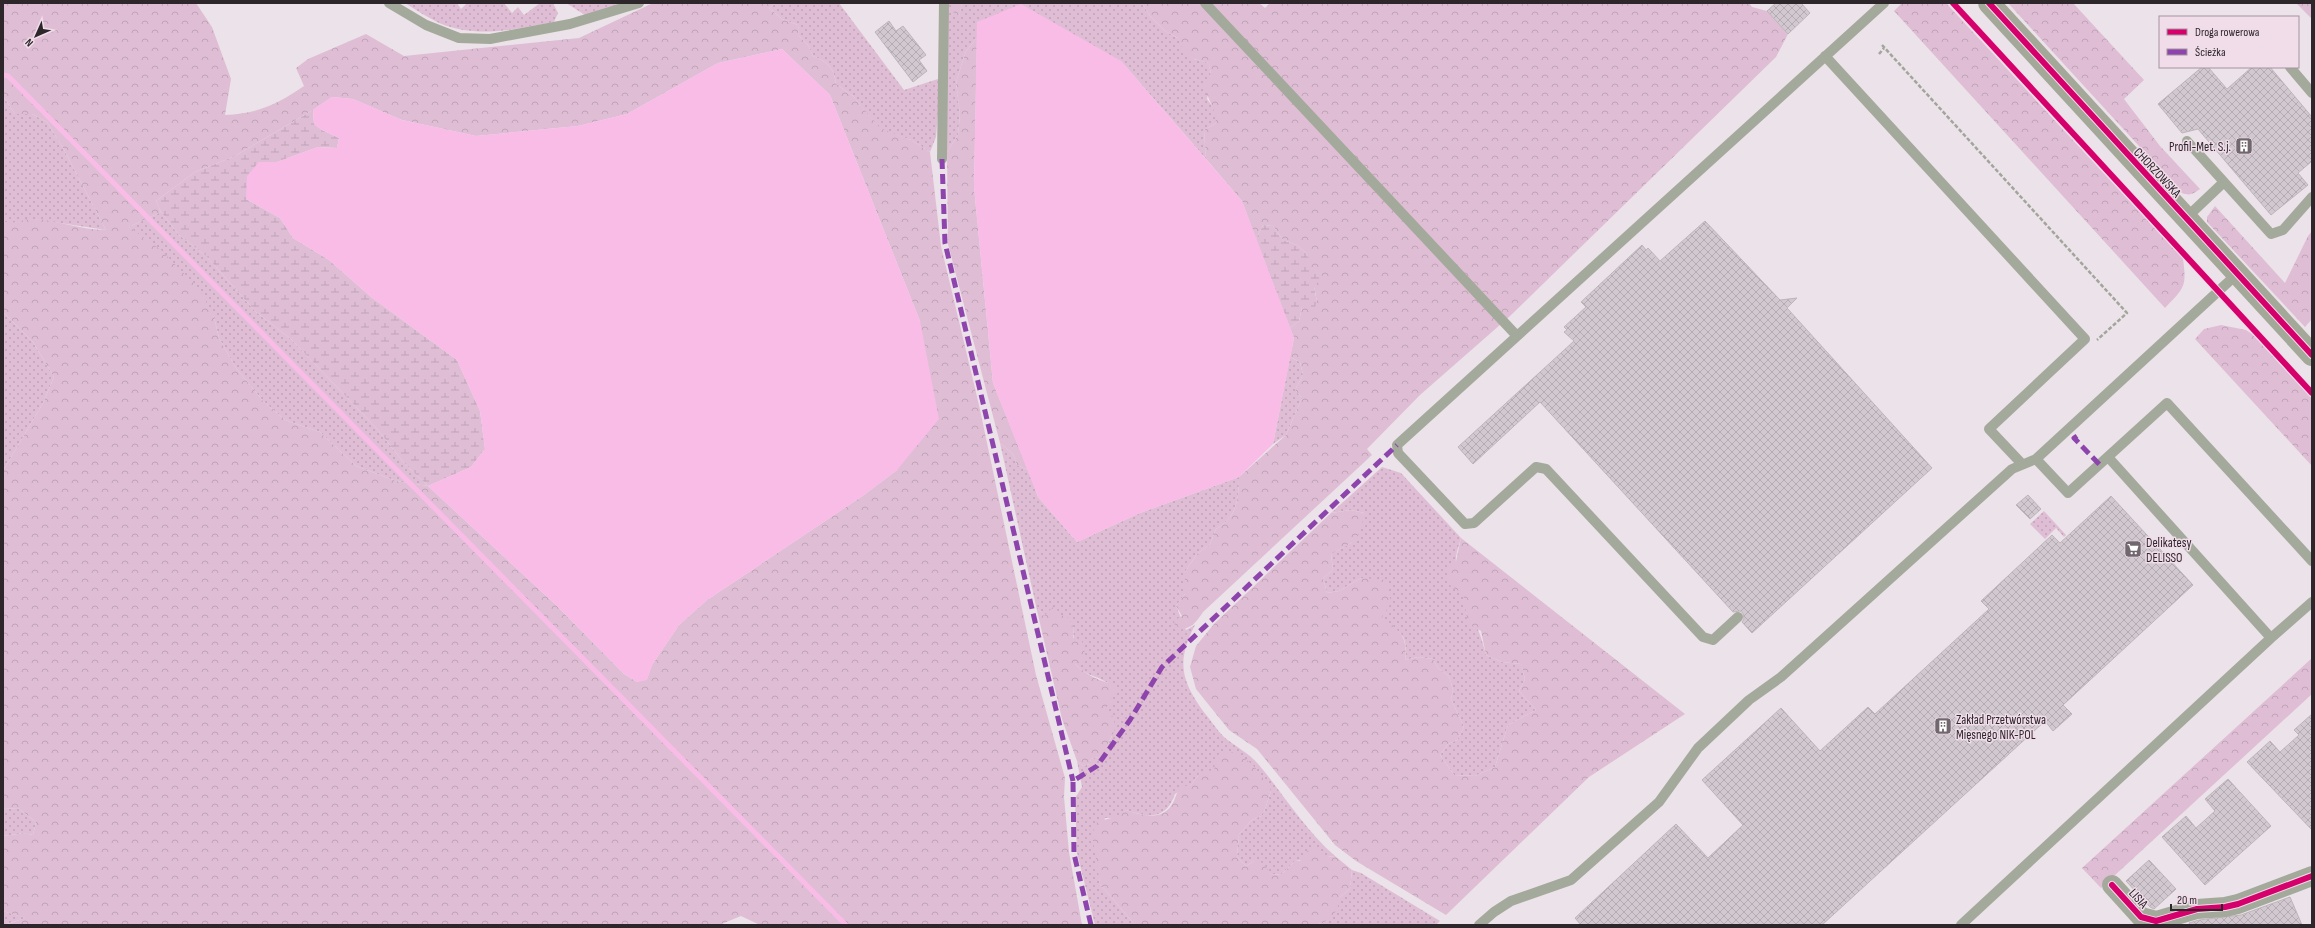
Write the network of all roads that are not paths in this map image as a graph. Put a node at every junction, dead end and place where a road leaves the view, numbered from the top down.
1 (389, 3) edge
2 (639, 3) edge
3 (944, 3) edge
4 (1205, 3) edge
5 (1884, 3) edge
6 (1989, 3) edge
7 (1825, 56) junction
8 (2291, 68) edge
9 (2312, 93) edge
10 (2186, 142) dead end
11 (942, 159) dead end
12 (2224, 182) junction
13 (2312, 197) edge
14 (2186, 218) junction
15 (2237, 274) junction
16 (1517, 336) junction
17 (2312, 355) edge
18 (2108, 457) junction
19 (2036, 459) junction
20 (2022, 464) junction
21 (2312, 561) edge
22 (2312, 602) edge
23 (1738, 617) dead end
24 (2271, 638) junction
25 (2312, 876) edge
26 (2112, 885) dead end
27 (1480, 925) edge
28 (1961, 925) edge

1 - 2 lane
3 - 11 lane
4 - 16 lane
5 - 7 lane
6 - 14 street, CHORZOWSKA
7 - 16 lane
7 - 20 lane
8 - 9 lane
10 - 12 lane
12 - 13 lane
12 - 14 lane
14 - 15 street, CHORZOWSKA
15 - 17 street, CHORZOWSKA
15 - 19 lane
16 - 23 lane
18 - 19 lane
18 - 21 lane
18 - 24 lane
19 - 20 lane
20 - 27 lane
22 - 24 lane
24 - 28 lane
25 - 26 street, LISIA

